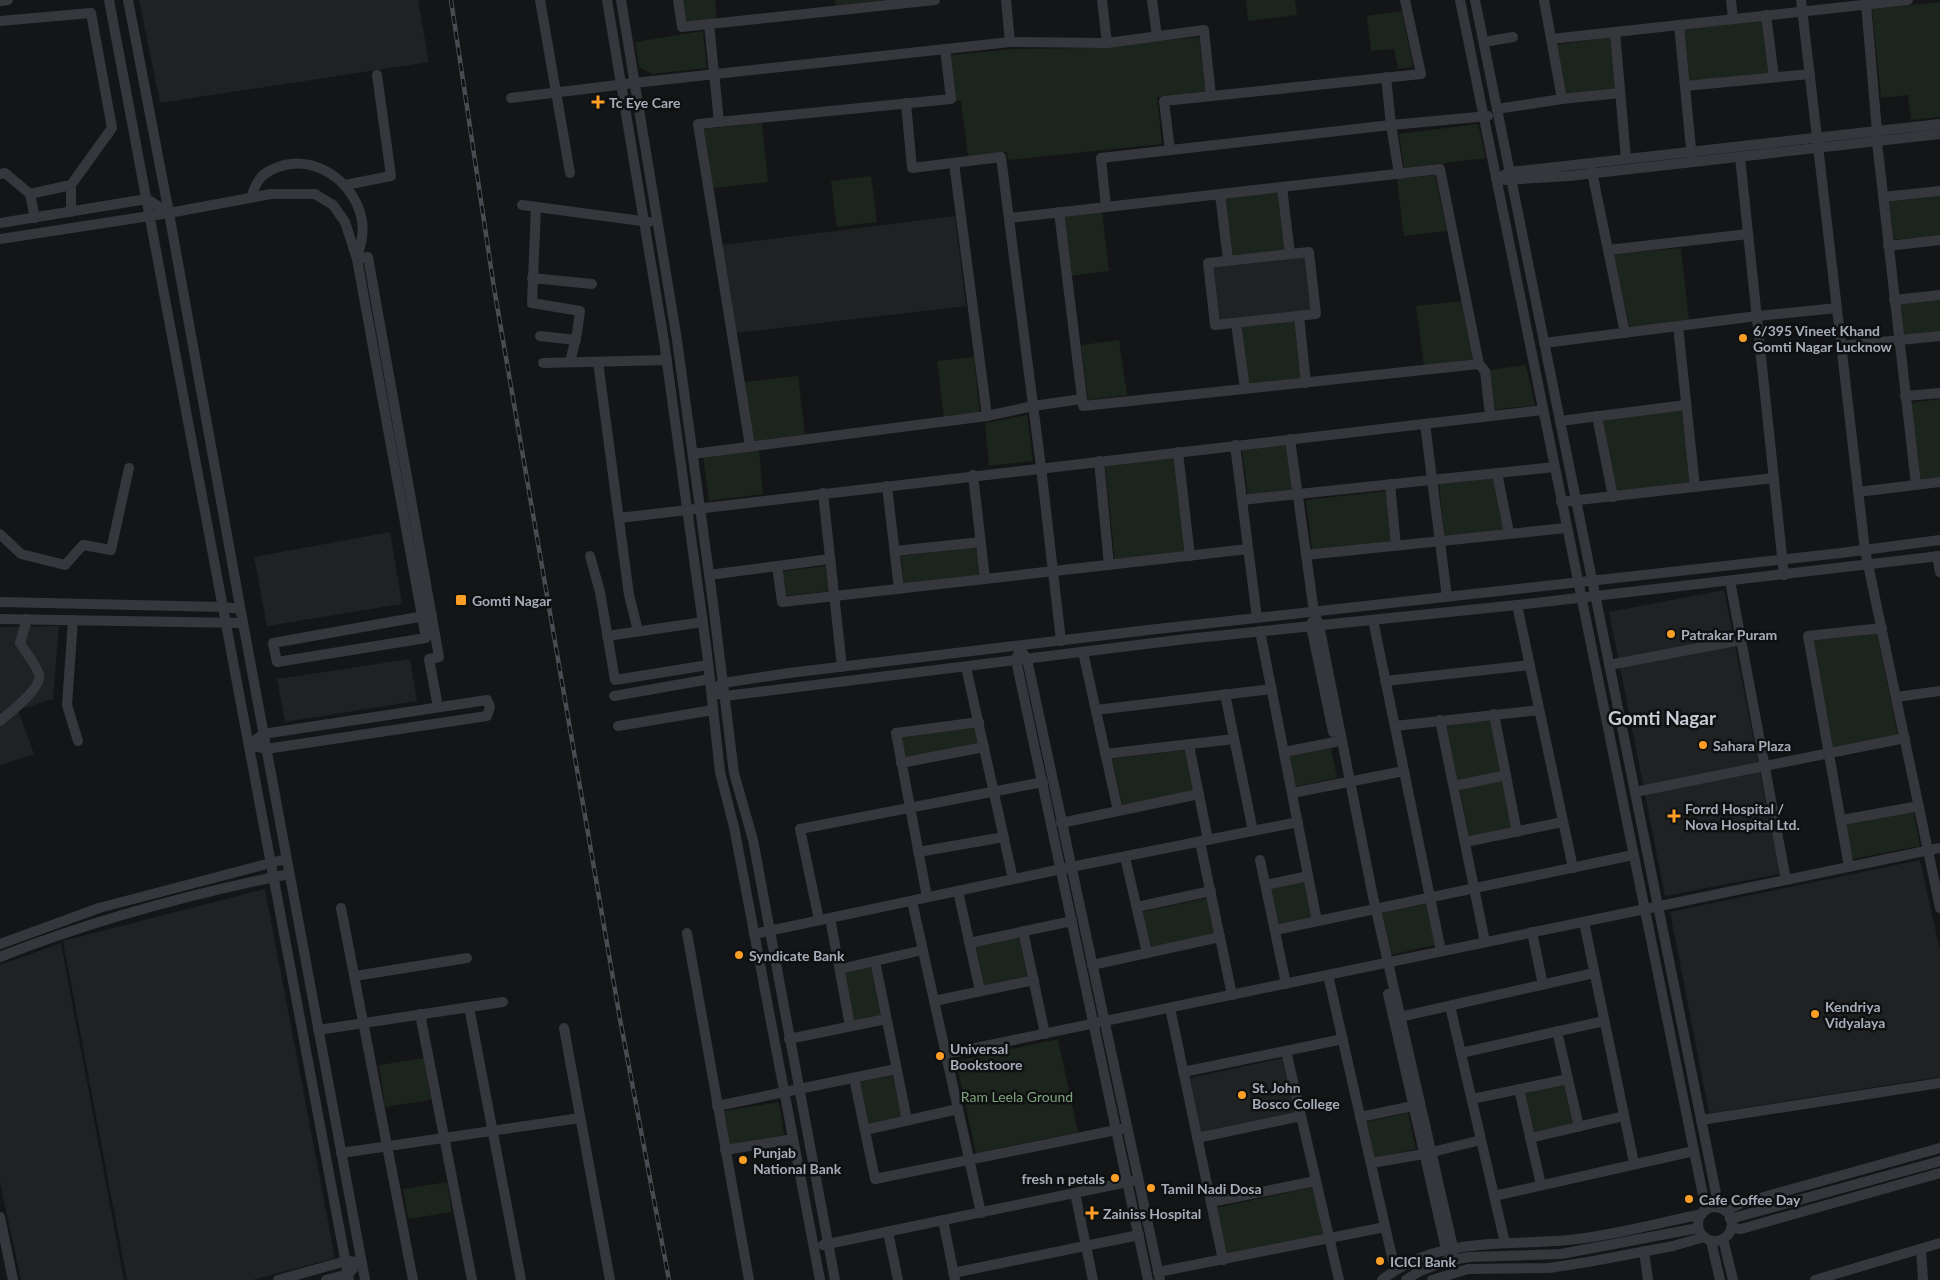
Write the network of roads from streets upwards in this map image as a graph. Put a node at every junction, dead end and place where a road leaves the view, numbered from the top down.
1 (8, 0) edge
2 (109, 0) edge
3 (128, 0) edge
4 (540, 0) edge
5 (607, 0) edge
6 (621, 0) edge
7 (678, 0) edge
8 (831, 0) edge
9 (935, 0) edge
10 (1006, 0) edge
11 (1102, 0) edge
12 (1152, 0) edge
13 (1405, 0) edge
14 (1460, 0) edge
15 (1475, 0) edge
16 (1544, 0) edge
17 (1732, 0) edge
18 (1801, 0) edge
19 (1908, 0) edge
20 (0, 1) edge
21 (895, 2) edge
22 (1866, 4) junction
23 (832, 11) junction
24 (1802, 11) junction
25 (1766, 15) junction
26 (1733, 19) junction
27 (0, 21) edge
28 (709, 24) junction
29 (1679, 25) junction
30 (1615, 32) junction
31 (1156, 36) junction
32 (1513, 37) dead end
33 (1551, 39) junction
34 (1010, 42) junction
35 (1107, 42) junction
36 (1484, 42) junction
37 (945, 49) junction
38 (714, 74) junction
39 (1810, 74) junction
40 (377, 75) dead end
41 (1386, 77) junction
42 (1774, 78) junction
43 (634, 82) junction
44 (621, 84) junction
45 (1685, 86) junction
46 (555, 92) junction
47 (1620, 94) junction
48 (1211, 96) junction
49 (511, 98) dead end
50 (1562, 99) junction
51 (906, 103) junction
52 (1498, 112) junction
53 (1483, 117) junction
54 (719, 122) junction
55 (1391, 124) junction
56 (1940, 124) edge
57 (1940, 134) edge
58 (1877, 136) junction
59 (1818, 143) junction
60 (1170, 150) junction
61 (1692, 157) junction
62 (1740, 157) junction
63 (1626, 159) junction
64 (954, 163) junction
65 (1592, 168) junction
66 (570, 173) dead end
67 (0, 174) edge
68 (1399, 174) junction
69 (1511, 176) junction
70 (1496, 179) junction
71 (71, 185) junction
72 (345, 185) junction
73 (1282, 187) junction
74 (1940, 191) edge
75 (30, 194) junction
76 (1220, 194) junction
77 (1883, 197) junction
78 (251, 198) junction
79 (147, 199) junction
80 (522, 205) dead end
81 (536, 207) junction
82 (1106, 207) junction
83 (71, 212) junction
84 (1058, 212) junction
85 (169, 213) junction
86 (150, 216) junction
87 (35, 218) junction
88 (1009, 218) junction
89 (657, 221) junction
90 (0, 223) edge
91 (644, 223) junction
92 (1748, 234) junction
93 (0, 238) edge
94 (1940, 240) edge
95 (1888, 246) junction
96 (1608, 250) junction
97 (1290, 254) junction
98 (357, 259) junction
99 (1228, 260) junction
100 (532, 278) junction
101 (592, 284) dead end
102 (1940, 295) edge
103 (1894, 300) junction
104 (1837, 308) junction
105 (1299, 316) junction
106 (1757, 316) junction
107 (1236, 322) junction
108 (1678, 326) junction
109 (1625, 333) junction
110 (540, 336) dead end
111 (1940, 336) edge
112 (576, 340) junction
113 (1898, 340) junction
114 (1544, 343) junction
115 (1841, 346) junction
116 (667, 360) junction
117 (570, 362) junction
118 (598, 362) junction
119 (542, 363) dead end
120 (1479, 364) junction
121 (1306, 382) junction
122 (1245, 389) junction
123 (1940, 393) edge
124 (1905, 396) junction
125 (1082, 398) junction
126 (1686, 405) junction
127 (1033, 406) junction
128 (1543, 410) junction
129 (987, 416) junction
130 (1490, 416) junction
131 (1597, 416) junction
132 (1560, 421) junction
133 (1425, 424) junction
134 (1290, 439) junction
135 (1236, 445) junction
136 (750, 446) junction
137 (1178, 452) junction
138 (693, 454) junction
139 (1099, 461) junction
140 (1554, 467) junction
141 (129, 468) dead end
142 (1040, 468) junction
143 (1497, 473) junction
144 (973, 476) junction
145 (1774, 478) junction
146 (1432, 480) junction
147 (1940, 482) edge
148 (1390, 484) junction
149 (1916, 485) junction
150 (887, 486) junction
151 (1694, 487) junction
152 (1858, 492) junction
153 (823, 493) junction
154 (1298, 494) junction
155 (1612, 496) junction
156 (1242, 500) junction
157 (1576, 501) junction
158 (1561, 502) junction
159 (700, 508) junction
160 (688, 510) junction
161 (619, 518) junction
162 (1566, 528) junction
163 (0, 534) edge
164 (1510, 534) junction
165 (1940, 540) edge
166 (1440, 541) junction
167 (981, 542) junction
168 (1396, 545) junction
169 (1248, 549) junction
170 (1865, 550) junction
171 (895, 551) junction
172 (1306, 555) junction
173 (590, 556) dead end
174 (1190, 556) junction
175 (1938, 556) edge
176 (830, 559) junction
177 (1783, 559) junction
178 (1869, 565) junction
179 (777, 566) junction
180 (1109, 566) junction
181 (1053, 572) junction
182 (1940, 572) edge
183 (709, 575) junction
184 (1784, 575) junction
185 (985, 580) junction
186 (1592, 580) junction
187 (1730, 581) junction
188 (1577, 582) junction
189 (899, 589) junction
190 (834, 596) junction
191 (1447, 596) junction
192 (1595, 596) junction
193 (1580, 598) junction
194 (0, 602) edge
195 (1517, 605) junction
196 (223, 607) junction
197 (240, 609) junction
198 (1314, 612) junction
199 (432, 615) junction
200 (0, 618) edge
201 (1257, 618) junction
202 (27, 619) junction
203 (73, 620) junction
204 (1373, 620) junction
205 (226, 622) junction
206 (703, 622) junction
207 (243, 623) junction
208 (1315, 626) junction
209 (1882, 628) junction
210 (638, 631) junction
211 (1260, 632) junction
212 (607, 636) junction
213 (1741, 640) junction
214 (1061, 641) junction
215 (1019, 646) junction
216 (1083, 652) junction
217 (1022, 660) junction
218 (708, 665) junction
219 (1530, 665) junction
220 (1609, 665) junction
221 (842, 666) junction
222 (966, 667) junction
223 (710, 679) junction
224 (1385, 681) junction
225 (723, 683) junction
226 (1272, 689) junction
227 (711, 691) junction
228 (1940, 691) edge
229 (1225, 694) junction
230 (614, 696) dead end
231 (725, 696) junction
232 (1896, 697) junction
233 (438, 707) junction
234 (713, 710) junction
235 (1096, 710) junction
236 (1539, 710) junction
237 (1494, 714) junction
238 (1440, 720) junction
239 (0, 721) edge
240 (979, 722) junction
241 (618, 726) dead end
242 (1394, 726) junction
243 (263, 734) junction
244 (1905, 738) junction
245 (1234, 739) junction
246 (78, 740) dead end
247 (1335, 742) junction
248 (249, 745) junction
249 (1189, 745) junction
250 (984, 747) junction
251 (266, 749) junction
252 (1284, 752) junction
253 (1829, 753) junction
254 (1106, 754) junction
255 (901, 763) junction
256 (1765, 766) junction
257 (1404, 771) junction
258 (1506, 775) junction
259 (1043, 782) junction
260 (1347, 782) junction
261 (1454, 786) junction
262 (994, 791) junction
263 (1634, 792) junction
264 (1292, 793) junction
265 (1199, 794) junction
266 (1919, 806) junction
267 (910, 808) junction
268 (1118, 811) junction
269 (1842, 820) junction
270 (1298, 822) junction
271 (1563, 822) junction
272 (1062, 823) junction
273 (1253, 831) junction
274 (1517, 832) junction
275 (1004, 837) junction
276 (1204, 841) junction
277 (1465, 842) junction
278 (1940, 848) edge
279 (1928, 850) junction
280 (918, 852) junction
281 (1633, 855) junction
282 (1125, 857) junction
283 (286, 859) junction
284 (1260, 860) dead end
285 (271, 863) junction
286 (1849, 867) junction
287 (1066, 868) junction
288 (1573, 868) junction
289 (289, 874) junction
290 (1308, 876) junction
291 (273, 877) junction
292 (1013, 879) junction
293 (1786, 880) junction
294 (1266, 885) junction
295 (1474, 888) junction
296 (958, 891) junction
297 (1210, 891) junction
298 (1430, 897) junction
299 (927, 898) junction
300 (912, 901) junction
301 (1658, 906) junction
302 (1940, 906) edge
303 (341, 908) dead end
304 (1137, 908) junction
305 (1373, 908) junction
306 (1644, 909) junction
307 (830, 918) junction
308 (819, 920) junction
309 (1072, 921) junction
310 (1317, 921) junction
311 (1584, 922) junction
312 (769, 930) junction
313 (1275, 930) junction
314 (1024, 931) junction
315 (687, 932) dead end
316 (1532, 932) junction
317 (754, 934) junction
318 (1220, 937) junction
319 (969, 942) junction
320 (1485, 942) junction
321 (0, 944) edge
322 (923, 950) junction
323 (1441, 951) junction
324 (1147, 953) junction
325 (0, 957) edge
326 (467, 958) dead end
327 (875, 961) junction
328 (1384, 963) junction
329 (1092, 965) junction
330 (840, 969) junction
331 (1594, 973) junction
332 (1328, 975) junction
333 (354, 976) junction
334 (1034, 980) junction
335 (1286, 984) junction
336 (1543, 985) junction
337 (980, 991) junction
338 (1232, 995) junction
339 (934, 1001) junction
340 (503, 1002) dead end
341 (1450, 1006) junction
342 (469, 1007) junction
343 (1170, 1008) junction
344 (420, 1014) junction
345 (1400, 1017) junction
346 (886, 1019) junction
347 (1604, 1021) junction
348 (1099, 1022) junction
349 (364, 1023) junction
350 (850, 1026) junction
351 (564, 1028) dead end
352 (318, 1030) junction
353 (1557, 1031) junction
354 (1045, 1034) junction
355 (790, 1039) junction
356 (1342, 1040) junction
357 (1286, 1051) junction
358 (1461, 1053) junction
359 (946, 1054) junction
360 (896, 1069) junction
361 (1183, 1072) junction
362 (854, 1078) junction
363 (1568, 1079) junction
364 (1940, 1083) edge
365 (1519, 1089) junction
366 (799, 1090) junction
367 (784, 1094) junction
368 (1472, 1099) junction
369 (717, 1106) junction
370 (1413, 1106) junction
371 (958, 1109) junction
372 (1301, 1116) junction
373 (1624, 1116) junction
374 (1360, 1117) junction
375 (580, 1118) junction
376 (907, 1120) junction
377 (1701, 1120) junction
378 (1579, 1126) junction
379 (1122, 1129) junction
380 (865, 1130) junction
381 (493, 1131) junction
382 (444, 1138) junction
383 (1197, 1138) junction
384 (1530, 1138) junction
385 (793, 1139) junction
386 (1481, 1140) junction
387 (388, 1146) junction
388 (1940, 1148) edge
389 (725, 1150) junction
390 (1694, 1151) junction
391 (341, 1153) junction
392 (1427, 1153) junction
393 (969, 1160) junction
394 (1940, 1161) edge
395 (1371, 1163) junction
396 (1634, 1163) junction
397 (1940, 1173) edge
398 (1316, 1180) junction
399 (1133, 1181) junction
400 (1541, 1185) junction
401 (1075, 1193) junction
402 (1494, 1196) junction
403 (1211, 1202) junction
404 (1704, 1212) junction
405 (980, 1213) junction
406 (0, 1217) edge
407 (1726, 1217) junction
408 (943, 1220) junction
409 (1386, 1228) junction
410 (1698, 1228) junction
411 (888, 1232) junction
412 (1139, 1236) junction
413 (1329, 1239) junction
414 (1708, 1239) junction
415 (1724, 1239) junction
416 (1505, 1243) junction
417 (1940, 1243) edge
418 (828, 1244) junction
419 (1086, 1246) junction
420 (814, 1247) junction
421 (1450, 1248) junction
422 (1922, 1248) junction
423 (1644, 1251) junction
424 (1223, 1260) junction
425 (1448, 1261) junction
426 (346, 1262) junction
427 (362, 1262) junction
428 (1395, 1270) junction
429 (954, 1276) edge
430 (1159, 1276) edge
431 (1455, 1276) edge
432 (348, 1277) edge
433 (13, 1280) edge
434 (278, 1280) edge
435 (326, 1280) edge
436 (365, 1280) edge
437 (413, 1280) edge
438 (472, 1280) edge
439 (521, 1280) edge
440 (610, 1280) edge
441 (749, 1280) edge
442 (820, 1280) edge
443 (835, 1280) edge
444 (898, 1280) edge
445 (1094, 1280) edge
446 (1148, 1280) edge
447 (1339, 1280) edge
448 (1382, 1280) edge
449 (1406, 1280) edge
450 (1432, 1280) edge
451 (1648, 1280) edge
452 (1720, 1280) edge
453 (1733, 1280) edge
454 (1815, 1280) edge
455 (1923, 1280) edge

1 - 20 street
2 - 79 street
3 - 85 street
4 - 46 street
5 - 44 street
6 - 43 street
7 - 28 street
8 - 23 street
9 - 21 street
10 - 34 street
11 - 35 street
12 - 31 street
13 - 41 street
14 - 53 street
15 - 36 street
16 - 33 street
17 - 26 street
18 - 24 street
19 - 22 street
21 - 23 street
22 - 24 street
22 - 58 street
23 - 28 street
24 - 25 street
24 - 39 street
25 - 26 street
25 - 42 street
26 - 29 street
27 - 71 street
28 - 38 street
29 - 30 street
29 - 45 street
30 - 33 street
30 - 47 street
31 - 35 street
31 - 48 street
32 - 36 street
33 - 50 street
34 - 35 street
34 - 37 street
36 - 52 street
37 - 38 street
37 - 51 street
38 - 43 street
38 - 54 street
39 - 42 street
39 - 59 street
40 - 72 street
41 - 48 street
41 - 55 street
42 - 45 street
43 - 44 street
43 - 89 street
44 - 46 street
44 - 91 street
45 - 61 street
46 - 49 street
46 - 66 street
47 - 50 street
47 - 63 street
48 - 60 street
50 - 52 street
51 - 54 street
51 - 64 street
52 - 53 street
52 - 69 street
53 - 55 street
53 - 70 street
54 - 136 street
55 - 60 street
55 - 68 street
56 - 58 street
57 - 58 street
58 - 59 street
58 - 77 street
59 - 61 street
59 - 62 street
59 - 104 street
60 - 82 street
61 - 62 street
61 - 63 street
61 - 65 street
62 - 92 street
63 - 65 street
64 - 88 street
64 - 129 street
65 - 69 street
65 - 96 street
67 - 75 street
68 - 73 street
68 - 120 street
69 - 70 street
69 - 114 street
70 - 128 street
71 - 75 street
71 - 83 street
72 - 78 street
72 - 98 street
73 - 76 street
73 - 97 street
74 - 77 street
75 - 87 street
76 - 82 street
76 - 99 street
77 - 95 street
78 - 85 street
78 - 98 street
79 - 83 street
79 - 85 street
79 - 86 street
80 - 81 street
81 - 91 street
81 - 100 street
82 - 84 street
83 - 87 street
84 - 88 street
84 - 125 street
85 - 86 street
85 - 197 street
86 - 93 street
86 - 196 street
87 - 90 street
88 - 127 street
89 - 91 street
89 - 138 street
91 - 116 street
92 - 96 street
92 - 106 street
94 - 95 street
95 - 103 street
96 - 109 street
97 - 99 street
97 - 105 street
98 - 199 street
98 - 199 street
99 - 107 street
100 - 101 street
100 - 112 street
102 - 103 street
103 - 113 street
104 - 106 street
104 - 115 street
105 - 107 street
105 - 121 street
106 - 108 street
106 - 145 street
107 - 122 street
108 - 109 street
108 - 126 street
109 - 114 street
110 - 112 street
111 - 113 street
112 - 117 street
113 - 115 street
113 - 124 street
114 - 132 street
115 - 152 street
116 - 118 street
116 - 160 street
117 - 118 street
117 - 119 street
118 - 161 street
120 - 121 street
120 - 130 street
121 - 122 street
122 - 125 street
123 - 124 street
124 - 149 street
125 - 127 street
126 - 131 street
126 - 151 street
127 - 129 street
127 - 142 street
128 - 130 street
128 - 140 street
129 - 136 street
130 - 133 street
131 - 132 street
131 - 155 street
132 - 157 street
133 - 134 street
133 - 146 street
134 - 135 street
134 - 154 street
135 - 137 street
135 - 156 street
136 - 138 street
137 - 139 street
137 - 174 street
138 - 159 street
139 - 142 street
139 - 180 street
140 - 143 street
140 - 158 street
141 - 163 street
142 - 144 street
142 - 181 street
143 - 146 street
143 - 164 street
144 - 150 street
144 - 167 street
145 - 151 street
145 - 177 street
146 - 148 street
146 - 166 street
147 - 149 street
148 - 154 street
148 - 168 street
149 - 152 street
150 - 153 street
150 - 171 street
151 - 155 street
152 - 170 street
153 - 159 street
153 - 176 street
154 - 156 street
154 - 172 street
155 - 157 street
156 - 169 street
157 - 158 street
157 - 186 street
158 - 162 street
159 - 160 street
159 - 183 street
160 - 161 street
160 - 206 street
161 - 210 street
162 - 164 street
162 - 188 street
164 - 166 street
165 - 170 street
166 - 168 street
166 - 191 street
167 - 171 street
167 - 185 street
168 - 172 street
169 - 174 street
169 - 201 street
170 - 177 street
170 - 178 street
171 - 189 street
172 - 198 street
173 - 212 street
174 - 180 street
175 - 178 street
175 - 182 street
176 - 179 street
176 - 190 street
177 - 184 street
177 - 186 street
178 - 184 street
178 - 209 street
179 - 183 street
179 - 190 street
180 - 181 street
181 - 185 street
181 - 214 street
183 - 225 street
184 - 187 street
185 - 189 street
186 - 188 street
186 - 192 street
187 - 192 street
187 - 213 street
188 - 191 street
188 - 193 street
189 - 190 street
190 - 221 street
191 - 198 street
192 - 193 street
192 - 220 street
193 - 195 street
193 - 281 street
194 - 196 street
195 - 204 street
195 - 219 street
196 - 197 street
196 - 205 street
197 - 207 street
198 - 201 street
198 - 208 street
199 - 233 street
200 - 202 street
201 - 214 street
202 - 203 street
202 - 239 street
203 - 205 street
203 - 246 street
204 - 208 street
204 - 224 street
205 - 207 street
205 - 248 street
206 - 210 street
206 - 218 street
207 - 243 street
208 - 211 street
208 - 247 street
208 - 260 street
209 - 232 street
209 - 253 street
210 - 212 street
211 - 216 street
211 - 226 street
212 - 218 street
213 - 220 street
213 - 256 street
214 - 215 street
215 - 217 street
215 - 221 street
216 - 217 street
216 - 235 street
217 - 222 street
217 - 259 street
217 - 272 street
218 - 223 street
219 - 224 street
219 - 236 street
220 - 263 street
221 - 225 street
222 - 231 street
222 - 240 street
223 - 227 street
223 - 230 street
224 - 242 street
225 - 227 street
225 - 231 street
226 - 229 street
226 - 252 street
227 - 231 street
227 - 234 street
228 - 232 street
229 - 235 street
229 - 245 street
231 - 312 street
232 - 244 street
233 - 243 street
233 - 251 street
234 - 241 street
234 - 317 street
235 - 254 street
236 - 237 street
236 - 271 street
237 - 238 street
237 - 258 street
238 - 242 street
238 - 261 street
240 - 250 street
240 - 255 street
242 - 257 street
243 - 248 street
243 - 251 street
244 - 253 street
244 - 266 street
245 - 249 street
245 - 273 street
247 - 252 street
247 - 260 street
248 - 251 street
248 - 285 street
249 - 254 street
249 - 265 street
250 - 255 street
250 - 262 street
251 - 283 street
252 - 264 street
253 - 256 street
253 - 269 street
254 - 268 street
255 - 267 street
256 - 263 street
256 - 293 street
257 - 260 street
257 - 298 street
258 - 261 street
258 - 274 street
259 - 262 street
259 - 287 street
260 - 264 street
260 - 305 street
261 - 277 street
262 - 267 street
262 - 275 street
263 - 301 street
264 - 270 street
265 - 268 street
265 - 276 street
266 - 269 street
266 - 279 street
267 - 280 street
267 - 308 street
268 - 272 street
269 - 286 street
270 - 273 street
270 - 290 street
271 - 274 street
271 - 288 street
272 - 287 street
273 - 276 street
274 - 277 street
275 - 280 street
275 - 292 street
276 - 282 street
276 - 297 street
277 - 295 street
278 - 279 street
279 - 286 street
279 - 302 street
280 - 299 street
281 - 288 street
281 - 306 street
282 - 287 street
282 - 304 street
283 - 285 street
283 - 289 street
284 - 294 street
285 - 291 street
285 - 321 street
286 - 293 street
287 - 292 street
287 - 309 street
287 - 329 street
288 - 295 street
289 - 291 street
289 - 352 street
290 - 294 street
290 - 310 street
291 - 325 street
291 - 426 street
292 - 296 street
293 - 301 street
294 - 313 street
295 - 298 street
295 - 320 street
296 - 299 street
296 - 319 street
297 - 304 street
297 - 318 street
298 - 305 street
298 - 323 street
299 - 300 street
300 - 307 street
300 - 322 street
301 - 306 street
301 - 377 street
303 - 333 street
304 - 324 street
305 - 310 street
305 - 328 street
306 - 311 street
306 - 390 street
307 - 308 street
307 - 330 street
308 - 312 street
309 - 314 street
309 - 348 street
310 - 313 street
311 - 316 street
311 - 331 street
312 - 317 street
312 - 355 street
313 - 335 street
314 - 319 street
314 - 334 street
315 - 369 street
316 - 320 street
316 - 336 street
317 - 367 street
318 - 324 street
318 - 338 street
319 - 337 street
320 - 323 street
322 - 327 street
322 - 339 street
323 - 328 street
324 - 329 street
326 - 333 street
327 - 330 street
327 - 346 street
328 - 332 street
328 - 345 street
328 - 370 street
329 - 348 street
330 - 350 street
331 - 336 street
331 - 347 street
332 - 335 street
332 - 356 street
333 - 349 street
334 - 337 street
334 - 354 street
335 - 338 street
336 - 341 street
337 - 339 street
338 - 343 street
339 - 359 street
340 - 342 street
341 - 345 street
341 - 358 street
342 - 344 street
342 - 381 street
343 - 348 street
343 - 361 street
344 - 349 street
344 - 382 street
345 - 392 street
346 - 350 street
346 - 360 street
347 - 353 street
347 - 373 street
348 - 354 street
348 - 379 street
349 - 352 street
349 - 387 street
350 - 355 street
351 - 375 street
352 - 391 street
353 - 358 street
353 - 363 street
354 - 359 street
355 - 366 street
356 - 357 street
356 - 374 street
357 - 361 street
357 - 372 street
358 - 368 street
359 - 371 street
360 - 362 street
360 - 376 street
361 - 383 street
362 - 366 street
362 - 380 street
363 - 365 street
363 - 378 street
364 - 377 street
365 - 368 street
365 - 384 street
366 - 367 street
366 - 418 street
367 - 369 street
367 - 385 street
368 - 386 street
369 - 389 street
370 - 374 street
370 - 392 street
371 - 376 street
371 - 393 street
372 - 383 street
372 - 398 street
373 - 378 street
373 - 396 street
374 - 395 street
375 - 381 street
375 - 440 street
376 - 380 street
377 - 407 street
378 - 384 street
379 - 393 street
379 - 399 street
380 - 393 street
381 - 382 street
381 - 439 street
382 - 387 street
382 - 438 street
383 - 403 street
384 - 400 street
385 - 389 street
385 - 420 street
386 - 392 street
386 - 402 street
387 - 391 street
387 - 437 street
388 - 407 street
389 - 441 street
390 - 396 street
390 - 404 street
391 - 427 street
392 - 395 street
392 - 421 street
393 - 405 street
394 - 407 street
395 - 409 street
396 - 400 street
397 - 407 street
398 - 403 street
398 - 413 street
399 - 401 street
399 - 412 street
399 - 430 street
400 - 402 street
401 - 405 street
401 - 419 street
402 - 416 street
403 - 424 street
404 - 407 street
404 - 410 street
404 - 416 street
405 - 408 street
406 - 433 street
407 - 415 street
408 - 411 street
408 - 429 street
409 - 413 street
409 - 428 street
410 - 414 street
410 - 425 street
411 - 418 street
411 - 444 street
412 - 419 street
412 - 446 street
413 - 424 street
413 - 447 street
414 - 415 street
414 - 423 street
414 - 452 street
415 - 453 street
416 - 421 street
417 - 422 street
418 - 420 street
418 - 443 street
419 - 429 street
419 - 445 street
420 - 442 street
421 - 425 street
421 - 428 street
422 - 454 street
422 - 455 street
423 - 431 street
423 - 451 street
424 - 430 street
425 - 431 street
425 - 449 street
426 - 427 street
426 - 432 street
426 - 434 street
427 - 432 street
427 - 436 street
428 - 448 street
431 - 450 street
432 - 435 street

